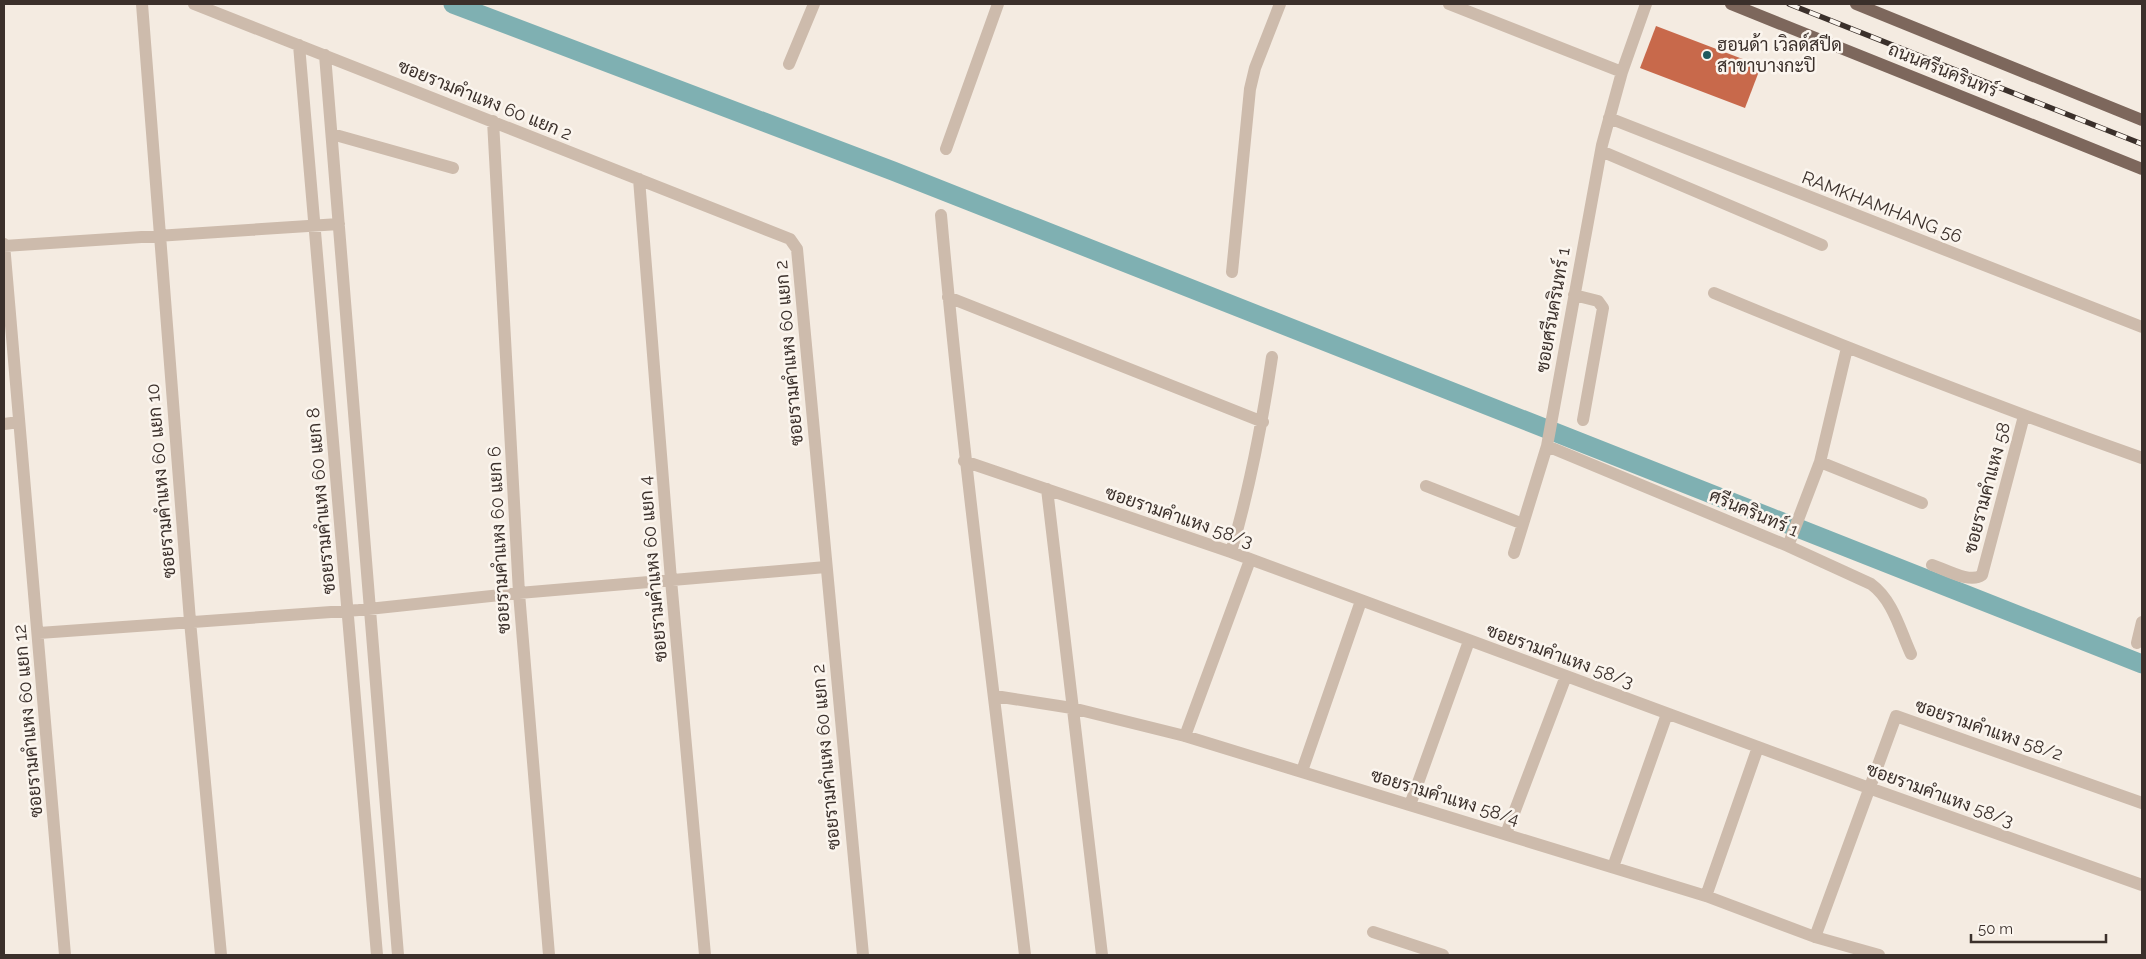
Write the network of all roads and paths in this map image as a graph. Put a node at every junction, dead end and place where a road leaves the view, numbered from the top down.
1 (142, 4) edge
2 (194, 4) edge
3 (814, 4) edge
4 (998, 4) edge
5 (1280, 4) edge
6 (1449, 4) edge
7 (1646, 4) edge
8 (1731, 4) edge
9 (1856, 4) edge
10 (298, 45) junction
11 (325, 55) junction
12 (789, 64) dead end
13 (1622, 72) junction
14 (1609, 118) junction
15 (2142, 120) edge
16 (493, 122) junction
17 (332, 134) junction
18 (946, 149) dead end
19 (1600, 151) junction
20 (453, 168) dead end
21 (2142, 169) edge
22 (639, 179) junction
23 (941, 215) dead end
24 (339, 224) junction
25 (315, 226) junction
26 (159, 237) junction
27 (4, 245) edge
28 (1822, 245) dead end
29 (1232, 272) dead end
30 (1714, 294) dead end
31 (1574, 295) junction
32 (948, 297) junction
33 (2142, 327) edge
34 (1847, 348) junction
35 (1272, 358) dead end
36 (10, 377) edge
37 (354, 413) junction
38 (331, 416) junction
39 (2024, 416) junction
40 (1583, 420) dead end
41 (19, 422) junction
42 (1263, 422) junction
43 (4, 424) edge
44 (1548, 441) junction
45 (2142, 458) edge
46 (964, 461) junction
47 (1820, 462) junction
48 (1426, 486) dead end
49 (1047, 489) junction
50 (1922, 503) dead end
51 (1523, 524) junction
52 (1788, 546) junction
53 (1231, 552) junction
54 (1514, 553) dead end
55 (1250, 560) junction
56 (1932, 565) dead end
57 (826, 567) junction
58 (671, 580) junction
59 (519, 593) junction
60 (1361, 601) junction
61 (370, 609) junction
62 (348, 610) junction
63 (190, 621) junction
64 (2142, 622) edge
65 (38, 633) junction
66 (1469, 641) junction
67 (2137, 642) dead end
68 (1911, 654) dead end
69 (1566, 676) junction
70 (995, 696) junction
71 (1072, 708) junction
72 (1667, 714) junction
73 (1186, 736) junction
74 (1758, 748) junction
75 (1302, 771) junction
76 (1869, 788) junction
77 (2142, 803) edge
78 (1410, 805) junction
79 (387, 821) junction
80 (366, 824) junction
81 (1506, 834) junction
82 (1613, 867) junction
83 (2142, 885) edge
84 (1706, 896) junction
85 (1373, 932) dead end
86 (1815, 937) junction
87 (65, 955) edge
88 (221, 955) edge
89 (377, 955) edge
90 (398, 955) edge
91 (548, 955) edge
92 (704, 955) edge
93 (863, 955) edge
94 (1024, 955) edge
95 (1102, 955) edge
96 (1443, 955) edge
97 (1879, 955) edge

1 - 26 street, ซอยรามคำแหง 60 แยก 10
2 - 10 street, ซอยรามคำแหง 60 แยก 2
3 - 12 street
4 - 18 street
5 - 29 street
6 - 13 street
7 - 13 street, ซอยศรีนครินทร์ 1
8 - 21 main road, ถนนศรีนครินทร์
9 - 15 main road, ถนนศรีนครินทร์
10 - 11 street, ซอยรามคำแหง 60 แยก 2
10 - 25 street, ซอยรามคำแหง 60 แยก 8
11 - 16 street, ซอยรามคำแหง 60 แยก 2
11 - 17 street
13 - 14 street, ซอยศรีนครินทร์ 1
14 - 19 street, ซอยศรีนครินทร์ 1
14 - 33 street, RAMKHAMHANG 56
16 - 22 street, ซอยรามคำแหง 60 แยก 2
16 - 59 street, ซอยรามคำแหง 60 แยก 6
17 - 20 street
17 - 24 street
19 - 28 street
19 - 31 street, ซอยศรีนครินทร์ 1
22 - 57 street, ซอยรามคำแหง 60 แยก 2
22 - 58 street, ซอยรามคำแหง 60 แยก 4
23 - 32 street
24 - 25 street
24 - 37 street
25 - 26 street
25 - 38 street, ซอยรามคำแหง 60 แยก 8
26 - 27 street
26 - 63 street, ซอยรามคำแหง 60 แยก 10
27 - 36 street, ซอยรามคำแหง 60 แยก 12
30 - 34 street, ซอยรามคำแหง 58
31 - 40 street
31 - 44 street, ซอยศรีนครินทร์ 1
32 - 42 street
32 - 46 street
34 - 39 street, ซอยรามคำแหง 58
34 - 47 street
35 - 42 street
36 - 41 street, ซอยรามคำแหง 60 แยก 12
37 - 38 street
37 - 61 street
38 - 62 street, ซอยรามคำแหง 60 แยก 8
39 - 45 street, ซอยรามคำแหง 58
39 - 56 street, ซอยรามคำแหง 58
41 - 43 street
41 - 65 street, ซอยรามคำแหง 60 แยก 12
42 - 53 street
44 - 51 street, ซอยศรีนครินทร์ 1
44 - 52 street, ศรีนครินทร์ 1
46 - 49 street, ซอยรามคำแหง 58/3
46 - 70 street
47 - 50 street
47 - 52 street
48 - 51 street
49 - 53 street, ซอยรามคำแหง 58/3
49 - 71 street
51 - 54 street, ซอยศรีนครินทร์ 1
52 - 68 street, ศรีนครินทร์ 1
53 - 55 street, ซอยรามคำแหง 58/3
55 - 60 street, ซอยรามคำแหง 58/3
55 - 73 street
57 - 58 street
57 - 93 street, ซอยรามคำแหง 60 แยก 2
58 - 59 street
58 - 92 street, ซอยรามคำแหง 60 แยก 4
59 - 61 street
59 - 91 street, ซอยรามคำแหง 60 แยก 6
60 - 66 street, ซอยรามคำแหง 58/3
60 - 75 street
61 - 62 street
61 - 79 street
62 - 63 street
62 - 80 street, ซอยรามคำแหง 60 แยก 8
63 - 65 street
63 - 88 street, ซอยรามคำแหง 60 แยก 10
64 - 67 street
65 - 87 street, ซอยรามคำแหง 60 แยก 12
66 - 69 street, ซอยรามคำแหง 58/3
66 - 78 street
69 - 72 street, ซอยรามคำแหง 58/3
69 - 81 street
70 - 71 street, ซอยรามคำแหง 58/4
70 - 94 street
71 - 73 street, ซอยรามคำแหง 58/4
71 - 95 street
72 - 74 street, ซอยรามคำแหง 58/3
72 - 82 street
73 - 75 street, ซอยรามคำแหง 58/4
74 - 76 street, ซอยรามคำแหง 58/3
74 - 84 street
75 - 78 street, ซอยรามคำแหง 58/4
76 - 77 street, ซอยรามคำแหง 58/2
76 - 83 street, ซอยรามคำแหง 58/3
76 - 86 street
78 - 81 street, ซอยรามคำแหง 58/4
79 - 80 street
79 - 90 street
80 - 89 street, ซอยรามคำแหง 60 แยก 8
81 - 82 street, ซอยรามคำแหง 58/4
82 - 84 street, ซอยรามคำแหง 58/4
84 - 86 street, ซอยรามคำแหง 58/4
85 - 96 street
86 - 97 street, ซอยรามคำแหง 58/4

